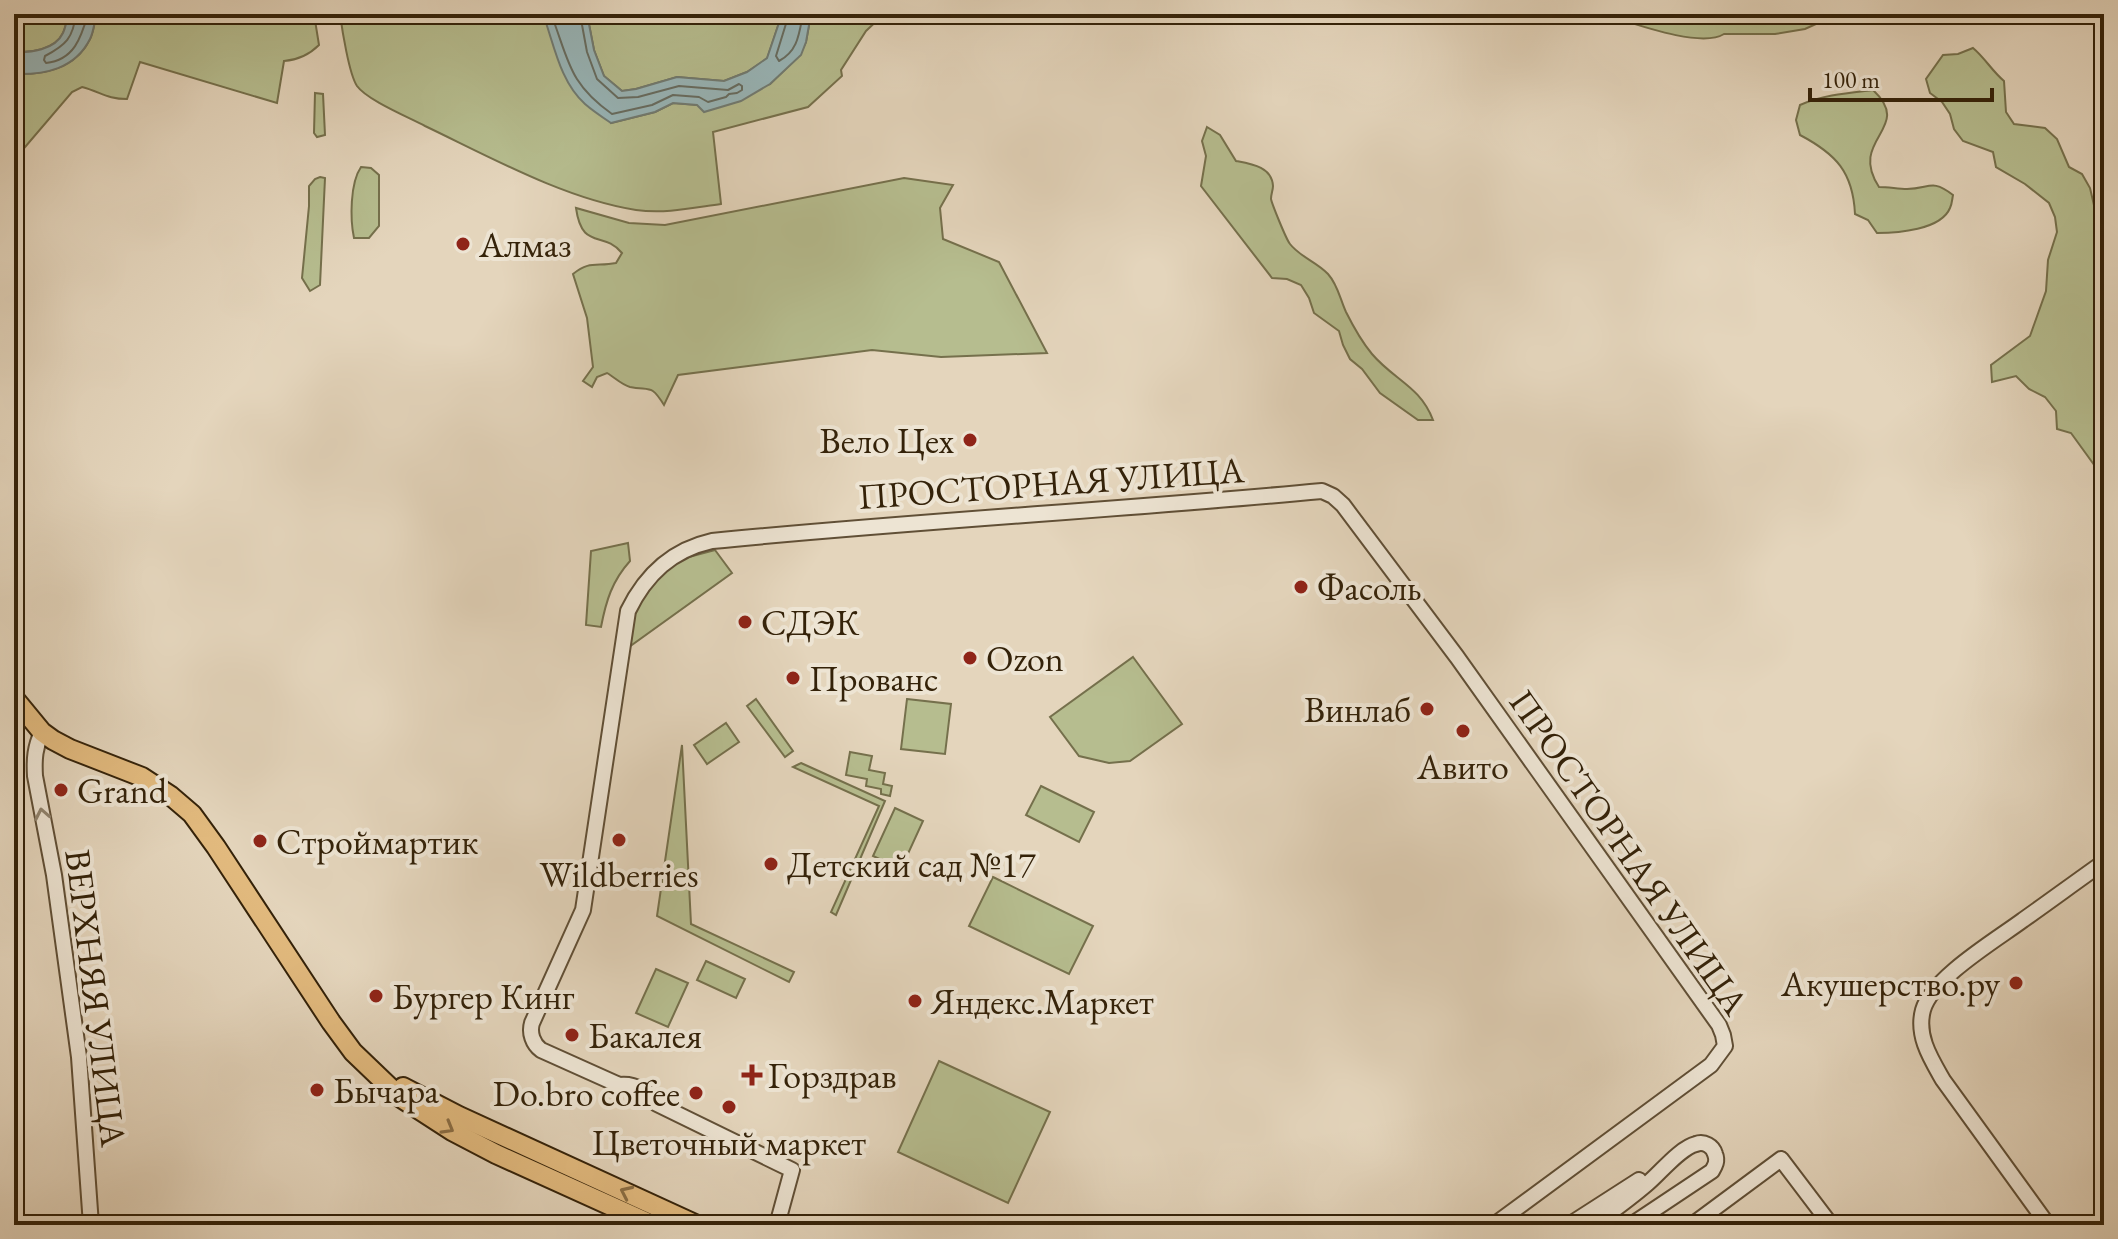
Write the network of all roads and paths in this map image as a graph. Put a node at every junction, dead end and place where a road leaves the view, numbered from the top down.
1 (14, 698) edge
2 (42, 732) junction
3 (2104, 862) edge
4 (364, 1064) junction
5 (1680, 1154) junction
6 (1707, 1175) junction
7 (91, 1225) edge
8 (653, 1225) edge
9 (697, 1225) edge
10 (777, 1225) edge
11 (1494, 1225) edge
12 (1569, 1225) edge
13 (1594, 1225) edge
14 (1631, 1225) edge
15 (1649, 1225) edge
16 (1692, 1225) edge
17 (1831, 1225) edge
18 (2048, 1225) edge

1 - 2 main road
2 - 4 main road
7 -> 2 street, ВЕРХНЯЯ УЛИЦА
3 - 18 street
4 -> 8 main road
9 -> 4 main road
5 - 6 street
5 - 12 street
5 - 13 street
6 - 14 street
6 - 15 street
10 - 11 street, ПРОСТОРНАЯ УЛИЦА
16 - 17 street

